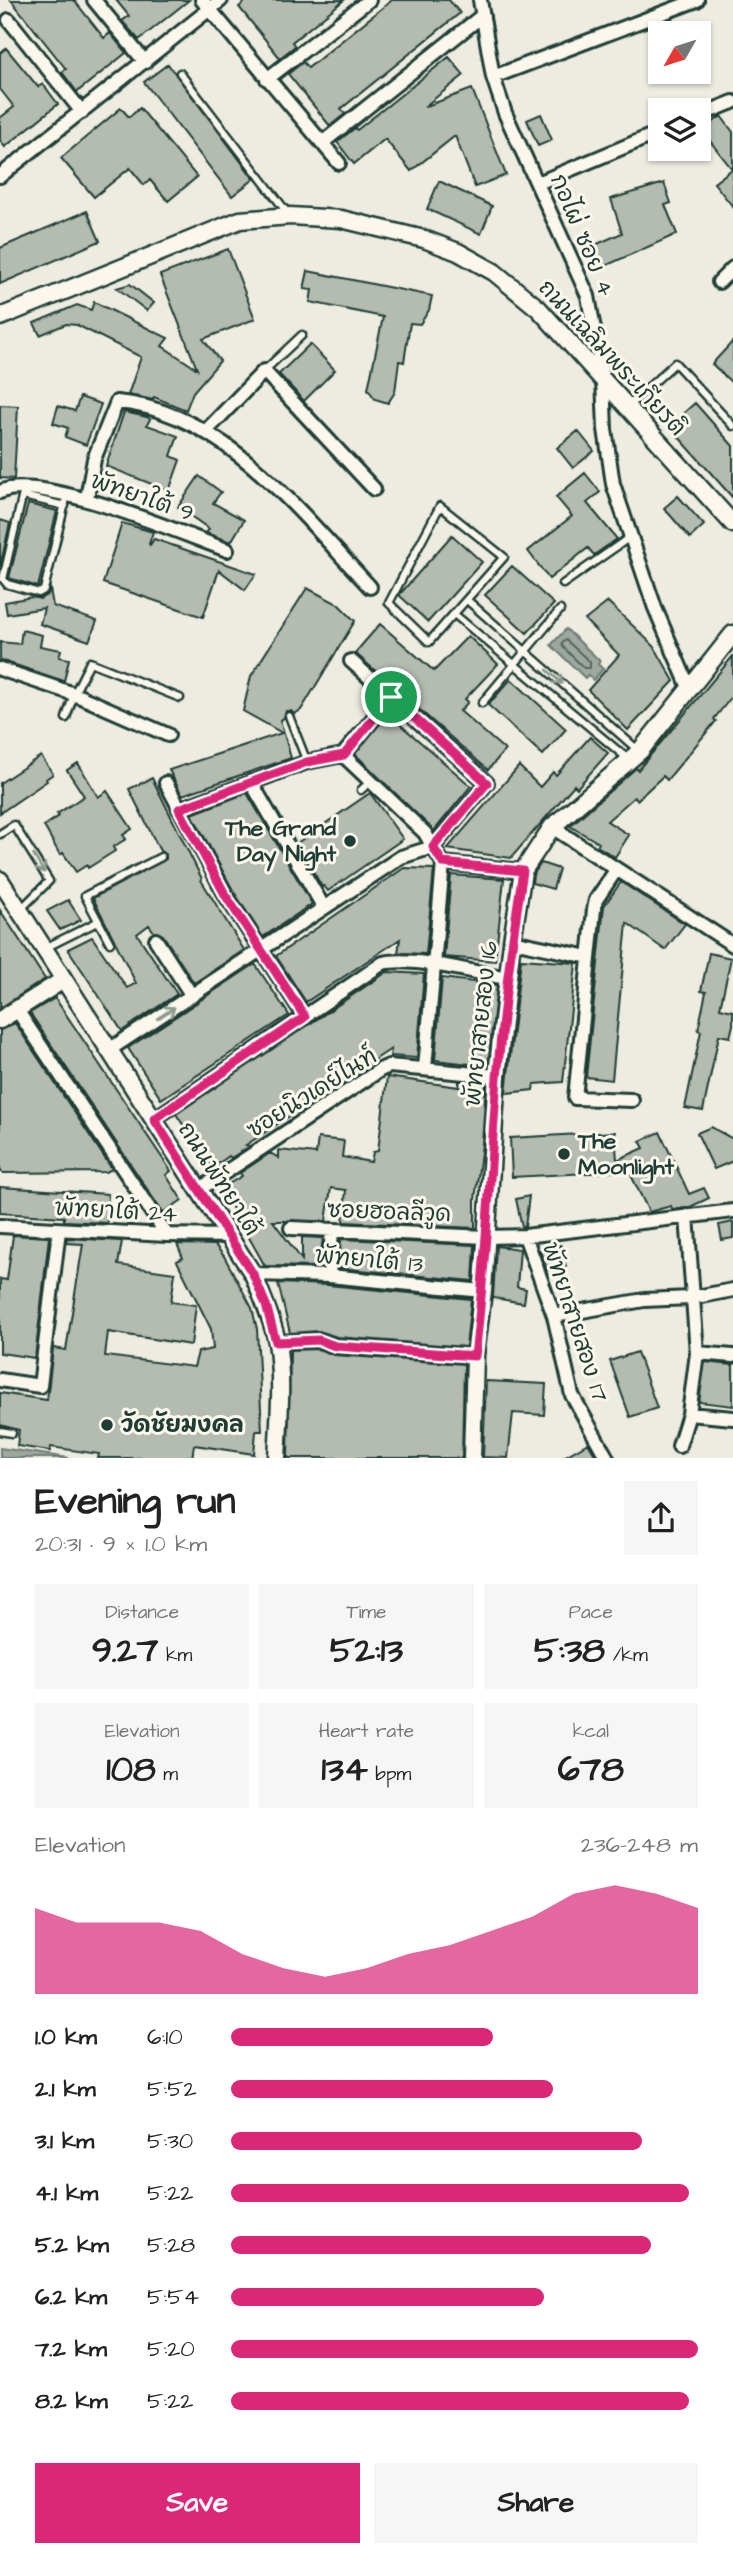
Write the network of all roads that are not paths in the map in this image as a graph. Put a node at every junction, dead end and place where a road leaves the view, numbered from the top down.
1 (94, 0) edge
2 (221, 0) edge
3 (369, 0) edge
4 (480, 0) edge
5 (697, 0) edge
6 (206, 4) edge
7 (482, 15) junction
8 (9, 20) dead end
9 (145, 62) junction
10 (180, 73) dead end
11 (493, 77) junction
12 (267, 79) junction
13 (733, 102) edge
14 (711, 111) edge
15 (82, 112) junction
16 (648, 137) edge
17 (322, 143) junction
18 (339, 163) dead end
19 (0, 176) edge
20 (538, 183) junction
21 (290, 216) junction
22 (733, 268) edge
23 (719, 282) dead end
24 (0, 317) edge
25 (302, 335) dead end
26 (264, 371) junction
27 (603, 379) junction
28 (627, 407) junction
29 (733, 426) edge
30 (206, 431) junction
31 (374, 489) dead end
32 (0, 492) edge
33 (23, 493) junction
34 (87, 498) junction
35 (66, 501) junction
36 (733, 524) edge
37 (630, 537) junction
38 (227, 550) dead end
39 (564, 584) dead end
40 (370, 587) dead end
41 (467, 600) junction
42 (560, 610) dead end
43 (454, 614) junction
44 (733, 634) edge
45 (525, 650) junction
46 (351, 661) dead end
47 (514, 664) junction
48 (0, 669) edge
49 (690, 690) junction
50 (74, 694) junction
51 (391, 697) junction
52 (180, 698) dead end
53 (482, 703) dead end
54 (289, 716) dead end
55 (66, 718) dead end
56 (168, 735) dead end
57 (344, 755) junction
58 (634, 756) junction
59 (307, 762) junction
60 (371, 780) junction
61 (251, 782) junction
62 (166, 783) dead end
63 (361, 790) dead end
64 (179, 809) junction
65 (552, 827) junction
66 (0, 834) edge
67 (433, 847) junction
68 (161, 857) dead end
69 (443, 863) junction
70 (616, 870) junction
71 (523, 871) junction
72 (0, 880) edge
73 (324, 908) junction
74 (19, 911) junction
75 (99, 921) junction
76 (156, 940) dead end
77 (512, 941) junction
78 (110, 943) dead end
79 (733, 945) edge
80 (43, 949) junction
81 (261, 951) junction
82 (589, 957) junction
83 (433, 965) junction
84 (508, 978) junction
85 (62, 980) junction
86 (192, 996) junction
87 (17, 1010) junction
88 (305, 1017) junction
89 (0, 1020) edge
90 (109, 1050) junction
91 (425, 1068) junction
92 (497, 1076) junction
93 (632, 1100) dead end
94 (154, 1119) junction
95 (200, 1189) junction
96 (733, 1211) edge
97 (687, 1216) junction
98 (0, 1226) edge
99 (291, 1228) dead end
100 (59, 1230) junction
101 (332, 1230) junction
102 (167, 1235) junction
103 (230, 1236) junction
104 (525, 1236) junction
105 (486, 1237) junction
106 (253, 1274) junction
107 (329, 1276) junction
108 (733, 1290) edge
109 (483, 1291) junction
110 (691, 1298) junction
111 (554, 1316) junction
112 (276, 1342) junction
113 (697, 1353) junction
114 (475, 1356) junction
115 (733, 1356) edge
116 (0, 1380) edge
117 (689, 1414) junction
118 (733, 1418) edge
119 (0, 1432) edge
120 (12, 1433) dead end
121 (678, 1446) dead end
122 (277, 1458) edge
123 (472, 1458) edge
124 (607, 1458) edge

1 - 9 street
2 - 6 street
3 - 12 street
4 - 7 street, กอไผ่ ซอย 4
5 - 11 street
6 - 9 street
6 - 12 street
7 - 11 street, กอไผ่ ซอย 4
7 - 17 street
8 - 15 street
9 - 15 street
10 - 21 lane
11 - 20 street, กอไผ่ ซอย 4
12 - 17 street
13 - 14 street
15 - 19 street
16 - 20 street
17 - 18 street
20 - 27 street, กอไผ่ ซอย 4
21 - 24 main road, ถนนเฉลิมพระเกียรติ
21 - 27 main road, ถนนเฉลิมพระเกียรติ
22 - 23 street
25 - 26 lane
26 - 30 street
26 - 31 street
27 - 28 main road, ถนนเฉลิมพระเกียรติ
27 - 37 street, กอไผ่ ซอย 4
28 - 29 lane
28 - 36 main road, ถนนเฉลิมพระเกียรติ
30 - 34 street
30 - 40 street
32 - 33 street, พัทยาใต้ 9
33 - 35 street, พัทยาใต้ 9
33 - 35 lane
34 - 35 street, พัทยาใต้ 9
34 - 38 street, พัทยาใต้ 9
37 - 39 lane
37 - 49 street, กอไผ่ ซอย 4
41 - 43 lane
41 - 43 lane
41 - 45 lane
42 - 45 lane
43 - 47 lane
44 - 49 main road, พัทยาสายสอง 16
45 - 47 lane
45 -> 58 lane
46 - 51 street
47 - 53 lane
47 - 58 lane
48 - 50 street
49 - 58 main road, พัทยาสายสอง 16
50 - 52 lane
50 - 55 lane
50 - 56 street
51 - 57 street
51 - 67 street
54 - 59 lane
57 - 59 street
57 - 60 street
58 - 65 main road, พัทยาสายสอง 16
59 - 61 street
60 - 63 lane
60 - 67 street
61 - 64 street
61 - 73 street
62 - 64 street
64 - 81 street
65 - 70 street
65 - 71 main road, พัทยาสายสอง 16
66 -> 74 lane
67 - 69 street
67 - 73 street
68 - 75 lane
69 - 71 street
69 - 83 street
70 - 79 street
70 - 82 street
71 - 77 main road, พัทยาสายสอง 16
72 - 74 main road, ถนนพัทยาใต้
73 - 81 street
74 - 80 main road, ถนนพัทยาใต้
75 - 78 lane
75 - 80 lane
76 - 86 street
77 - 82 street
77 - 84 main road, พัทยาสายสอง 16
80 - 85 main road, ถนนพัทยาใต้
81 - 86 street
81 - 88 street
82 - 93 street
83 - 84 street
83 - 88 street
83 - 91 street
84 - 92 main road, พัทยาสายสอง 16
85 - 87 main road
85 - 90 main road, ถนนพัทยาใต้
90 -> 86 street
87 - 89 main road
87 - 102 street
88 - 94 street
90 - 94 main road, ถนนพัทยาใต้
91 - 92 street, ซอยนิวเดย์ไนท์
91 - 95 street, ซอยนิวเดย์ไนท์
92 - 105 main road, พัทยาสายสอง 16
94 - 95 main road, ถนนพัทยาใต้
95 - 103 main road, ถนนพัทยาใต้
96 - 97 street, ซอยฮอลลีวูด
97 - 104 street, ซอยฮอลลีวูด
97 - 110 street
98 - 100 street, พัทยาใต้ 24
99 - 101 street, ซอยฮอลลีวูด
100 - 102 street, พัทยาใต้ 24
100 - 116 street
101 - 105 street, ซอยฮอลลีวูด
101 - 107 street
102 - 103 street, พัทยาใต้ 24
103 - 106 main road, ถนนพัทยาใต้
104 - 105 street, ซอยฮอลลีวูด
104 - 111 street, พัทยาสายสอง 17
105 - 109 main road, พัทยาสายสอง 16
106 - 107 street, พัทยาใต้ 13
106 - 112 main road, ถนนพัทยาใต้
107 - 109 street, พัทยาใต้ 13
108 - 110 street
109 - 114 main road, พัทยาสายสอง 16
110 - 111 street
110 - 113 street
111 - 124 street, พัทยาสายสอง 17
112 - 114 street
112 - 122 main road, ถนนพัทยาใต้
113 - 115 street
113 - 117 street
114 - 123 main road, พัทยาสายสอง 16
117 - 118 street
117 - 121 street
119 - 120 lane

